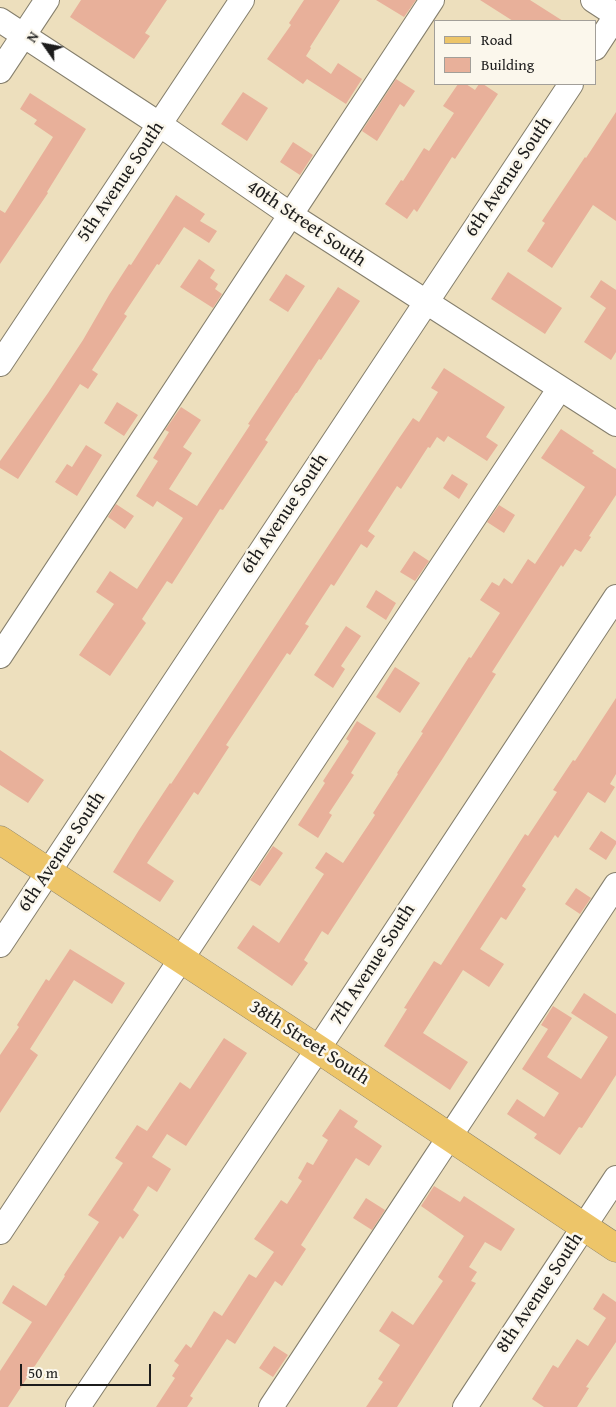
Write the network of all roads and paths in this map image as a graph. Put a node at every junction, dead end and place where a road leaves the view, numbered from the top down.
1 (47, 0) edge
2 (242, 0) edge
3 (432, 0) edge
4 (593, 0) edge
5 (616, 16) edge
6 (0, 20) edge
7 (24, 35) junction
8 (596, 46) edge
9 (0, 71) edge
10 (570, 85) edge
11 (159, 124) junction
12 (290, 215) junction
13 (426, 302) junction
14 (0, 364) edge
15 (560, 388) junction
16 (616, 424) edge
17 (616, 597) edge
18 (0, 656) edge
19 (0, 840) edge
20 (48, 872) junction
21 (616, 885) edge
22 (0, 945) edge
23 (181, 959) junction
24 (318, 1049) junction
25 (450, 1137) junction
26 (616, 1178) edge
27 (584, 1226) junction
28 (0, 1232) edge
29 (616, 1248) edge
30 (78, 1407) edge
31 (271, 1407) edge
32 (465, 1407) edge

1 - 7 street
2 - 11 street, 5th Avenue South
3 - 12 street
4 - 5 street
5 - 8 street
6 - 7 street, 40th Street South
7 - 9 street
7 - 11 street, 40th Street South
10 - 13 street, 6th Avenue South
11 - 12 street, 40th Street South
11 - 14 street, 5th Avenue South
12 - 13 street, 40th Street South
12 - 18 street
13 - 15 street, 40th Street South
13 - 20 street, 6th Avenue South
15 - 16 street, 40th Street South
15 - 23 street
17 - 24 street, 7th Avenue South
19 - 20 main road, 38th Street South
20 - 22 street, 6th Avenue South
20 - 23 main road, 38th Street South
21 - 25 street
23 - 24 main road, 38th Street South
23 - 28 street
24 - 25 main road, 38th Street South
24 - 30 street, 7th Avenue South
25 - 27 main road, 38th Street South
25 - 31 street
26 - 27 street, 8th Avenue South
27 - 29 main road, 38th Street South
27 - 32 street, 8th Avenue South

